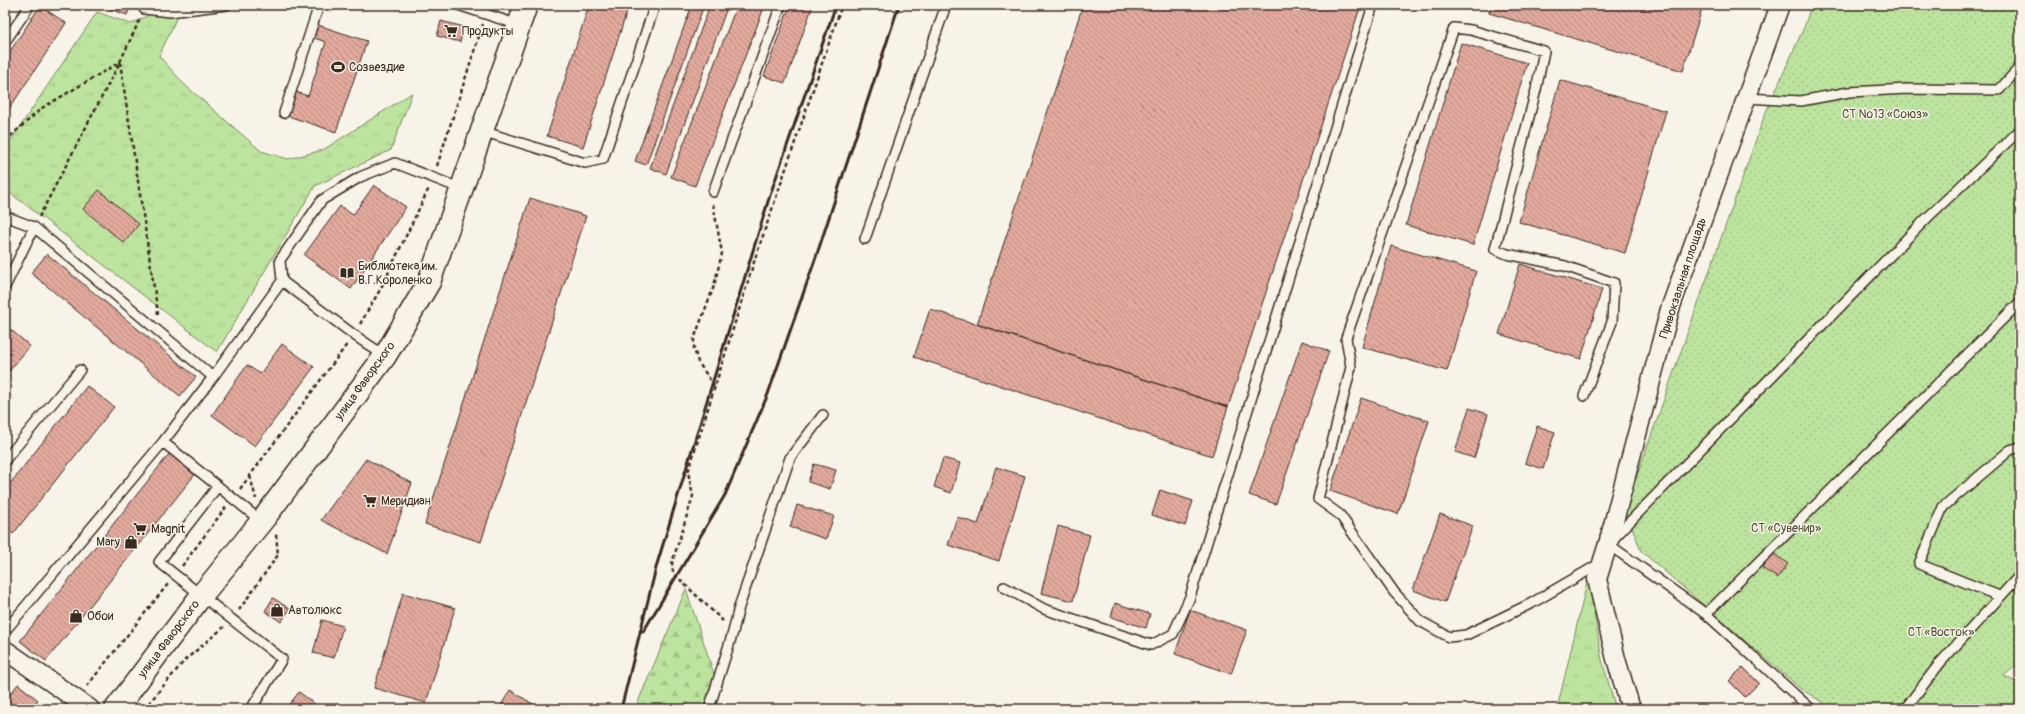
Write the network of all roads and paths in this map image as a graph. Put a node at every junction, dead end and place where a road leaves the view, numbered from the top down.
1 (226, 5) edge
2 (319, 5) edge
3 (458, 5) edge
4 (655, 5) edge
5 (781, 5) edge
6 (842, 5) edge
7 (946, 5) edge
8 (1373, 5) edge
9 (1780, 5) edge
10 (145, 7) edge
11 (28, 8) dead end
12 (486, 14) junction
13 (522, 15) edge
14 (5, 42) edge
15 (120, 62) junction
16 (2020, 67) edge
17 (1746, 98) junction
18 (284, 113) dead end
19 (2020, 130) edge
20 (482, 131) junction
21 (5, 142) edge
22 (433, 179) junction
23 (462, 190) junction
24 (713, 192) joint
25 (5, 216) edge
26 (34, 227) junction
27 (865, 239) dead end
28 (282, 281) junction
29 (5, 287) edge
30 (2020, 302) edge
31 (161, 333) junction
32 (354, 335) junction
33 (385, 356) junction
34 (80, 370) dead end
35 (213, 377) junction
36 (715, 387) junction
37 (1584, 396) dead end
38 (823, 415) dead end
39 (163, 442) junction
40 (2020, 447) edge
41 (5, 460) edge
42 (250, 476) junction
43 (218, 486) junction
44 (233, 498) junction
45 (264, 518) junction
46 (1608, 544) junction
47 (1599, 571) junction
48 (175, 575) junction
49 (2020, 575) edge
50 (1004, 587) dead end
51 (201, 596) junction
52 (1999, 596) junction
53 (1706, 614) junction
54 (232, 620) junction
55 (5, 632) edge
56 (733, 632) junction
57 (5, 650) edge
58 (83, 704) edge
59 (116, 709) edge
60 (144, 709) edge
61 (251, 709) edge
62 (709, 709) edge
63 (1631, 709) edge
64 (1811, 709) edge
65 (1905, 709) edge

1 - 10 lane
2 - 18 lane
3 - 12 lane
4 - 20 lane
5 - 24 lane
6 - 36 path
7 - 27 lane
8 - 50 lane
9 - 17 street, Привокзальная площадь
10 - 15 path
11 - 14 lane
12 - 13 lane
12 - 22 path
13 - 20 street, улица Фаворского
15 - 21 path
15 - 26 path
15 - 31 path
16 - 17 lane
17 - 46 street, Привокзальная площадь
19 - 46 lane
20 - 23 street, улица Фаворского
22 - 23 lane
22 - 28 lane
22 - 32 path
23 - 33 street, улица Фаворского
24 - 36 path
25 - 26 lane
26 - 29 lane
26 - 31 lane
28 - 32 lane
28 - 35 lane
30 - 53 lane
31 - 35 lane
32 - 33 lane
32 - 42 path
33 - 45 street, улица Фаворского
34 - 41 lane
35 - 39 lane
36 - 56 path
37 - 47 lane
38 - 56 lane
39 - 43 lane
39 - 55 lane
40 - 52 lane
42 - 44 path
42 - 45 path
43 - 44 lane
43 - 48 lane
44 - 45 lane
44 - 48 path
45 - 51 street, улица Фаворского
45 - 54 path
46 - 47 street, Привокзальная площадь
46 - 53 lane
47 - 63 street
48 - 51 lane
48 - 58 path
49 - 52 lane
51 - 54 lane
51 - 59 street, улица Фаворского
52 - 65 lane
53 - 64 lane
54 - 60 path
54 - 61 lane
56 - 62 lane
57 - 58 street

